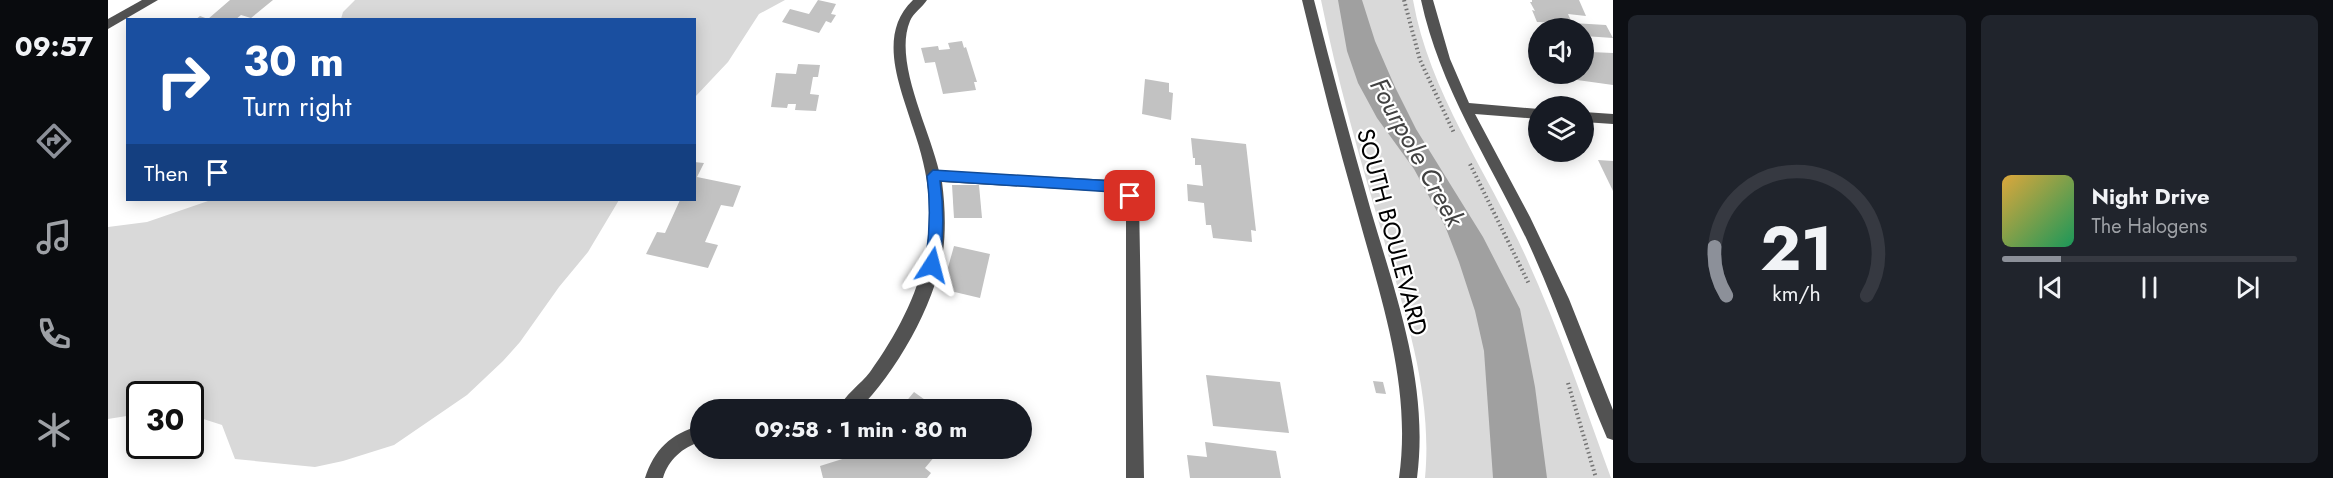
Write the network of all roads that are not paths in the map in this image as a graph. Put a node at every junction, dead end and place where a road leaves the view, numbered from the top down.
1 (152, 0) edge
2 (921, 0) edge
3 (1308, 0) edge
4 (1427, 0) edge
5 (108, 25) edge
6 (1465, 108) junction
7 (1528, 113) edge
8 (1594, 118) edge
9 (1613, 119) edge
10 (933, 176) junction
11 (860, 399) edge
12 (1613, 432) edge
13 (690, 437) edge
14 (654, 478) edge
15 (1135, 478) edge
16 (1408, 478) edge

1 - 5 street
2 - 10 street
3 - 16 street, SOUTH BOULEVARD
4 - 6 street
6 - 7 street
6 - 12 street
8 - 9 street
10 - 11 street
10 - 15 street
13 - 14 street

